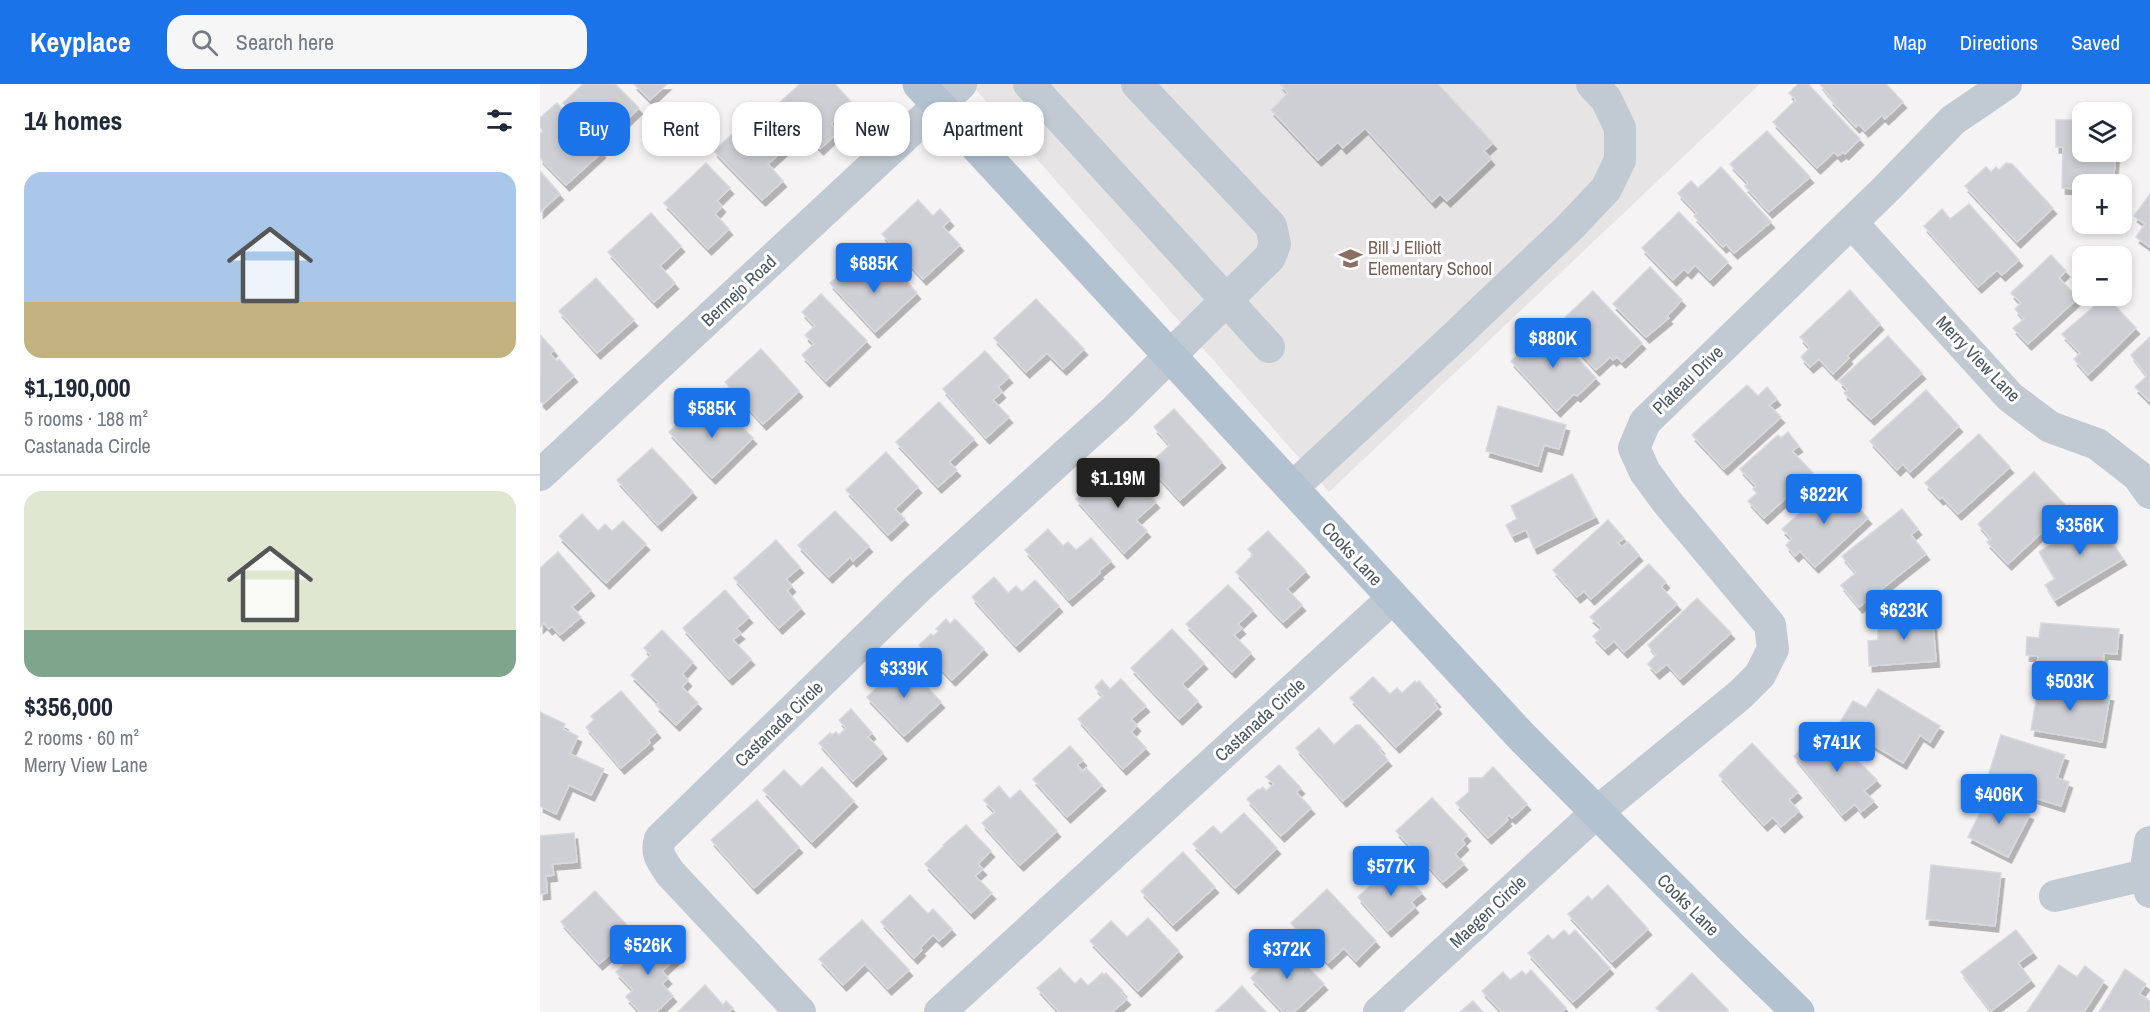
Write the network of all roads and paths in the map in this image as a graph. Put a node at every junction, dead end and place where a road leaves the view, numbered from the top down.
1 (1029, 84) edge
2 (1137, 84) edge
3 (1592, 84) edge
4 (2006, 84) edge
5 (939, 91) edge
6 (1852, 223) junction
7 (1226, 300) junction
8 (1269, 347) dead end
9 (1170, 356) junction
10 (540, 476) edge
11 (1292, 488) junction
12 (2150, 493) edge
13 (1393, 598) junction
14 (1597, 812) junction
15 (2150, 842) edge
16 (2147, 883) edge
17 (2055, 896) dead end
18 (800, 1012) edge
19 (940, 1012) edge
20 (1379, 1012) edge
21 (1798, 1012) edge

1 - 7 street
2 - 7 street, Castanada Circle
3 - 11 street
4 - 6 street, Plateau Drive
5 - 9 main road, Cooks Lane
5 - 10 street, Bermejo Road
6 - 12 street, Merry View Lane
6 - 14 street, Plateau Drive
7 - 8 street
7 - 9 street, Castanada Circle
9 - 11 main road, Cooks Lane
9 - 18 street, Castanada Circle
11 - 13 main road, Cooks Lane
13 - 14 main road, Cooks Lane
13 - 19 street, Castanada Circle
14 - 20 street, Maegen Circle
14 - 21 main road, Cooks Lane
15 - 16 street
16 - 17 street

